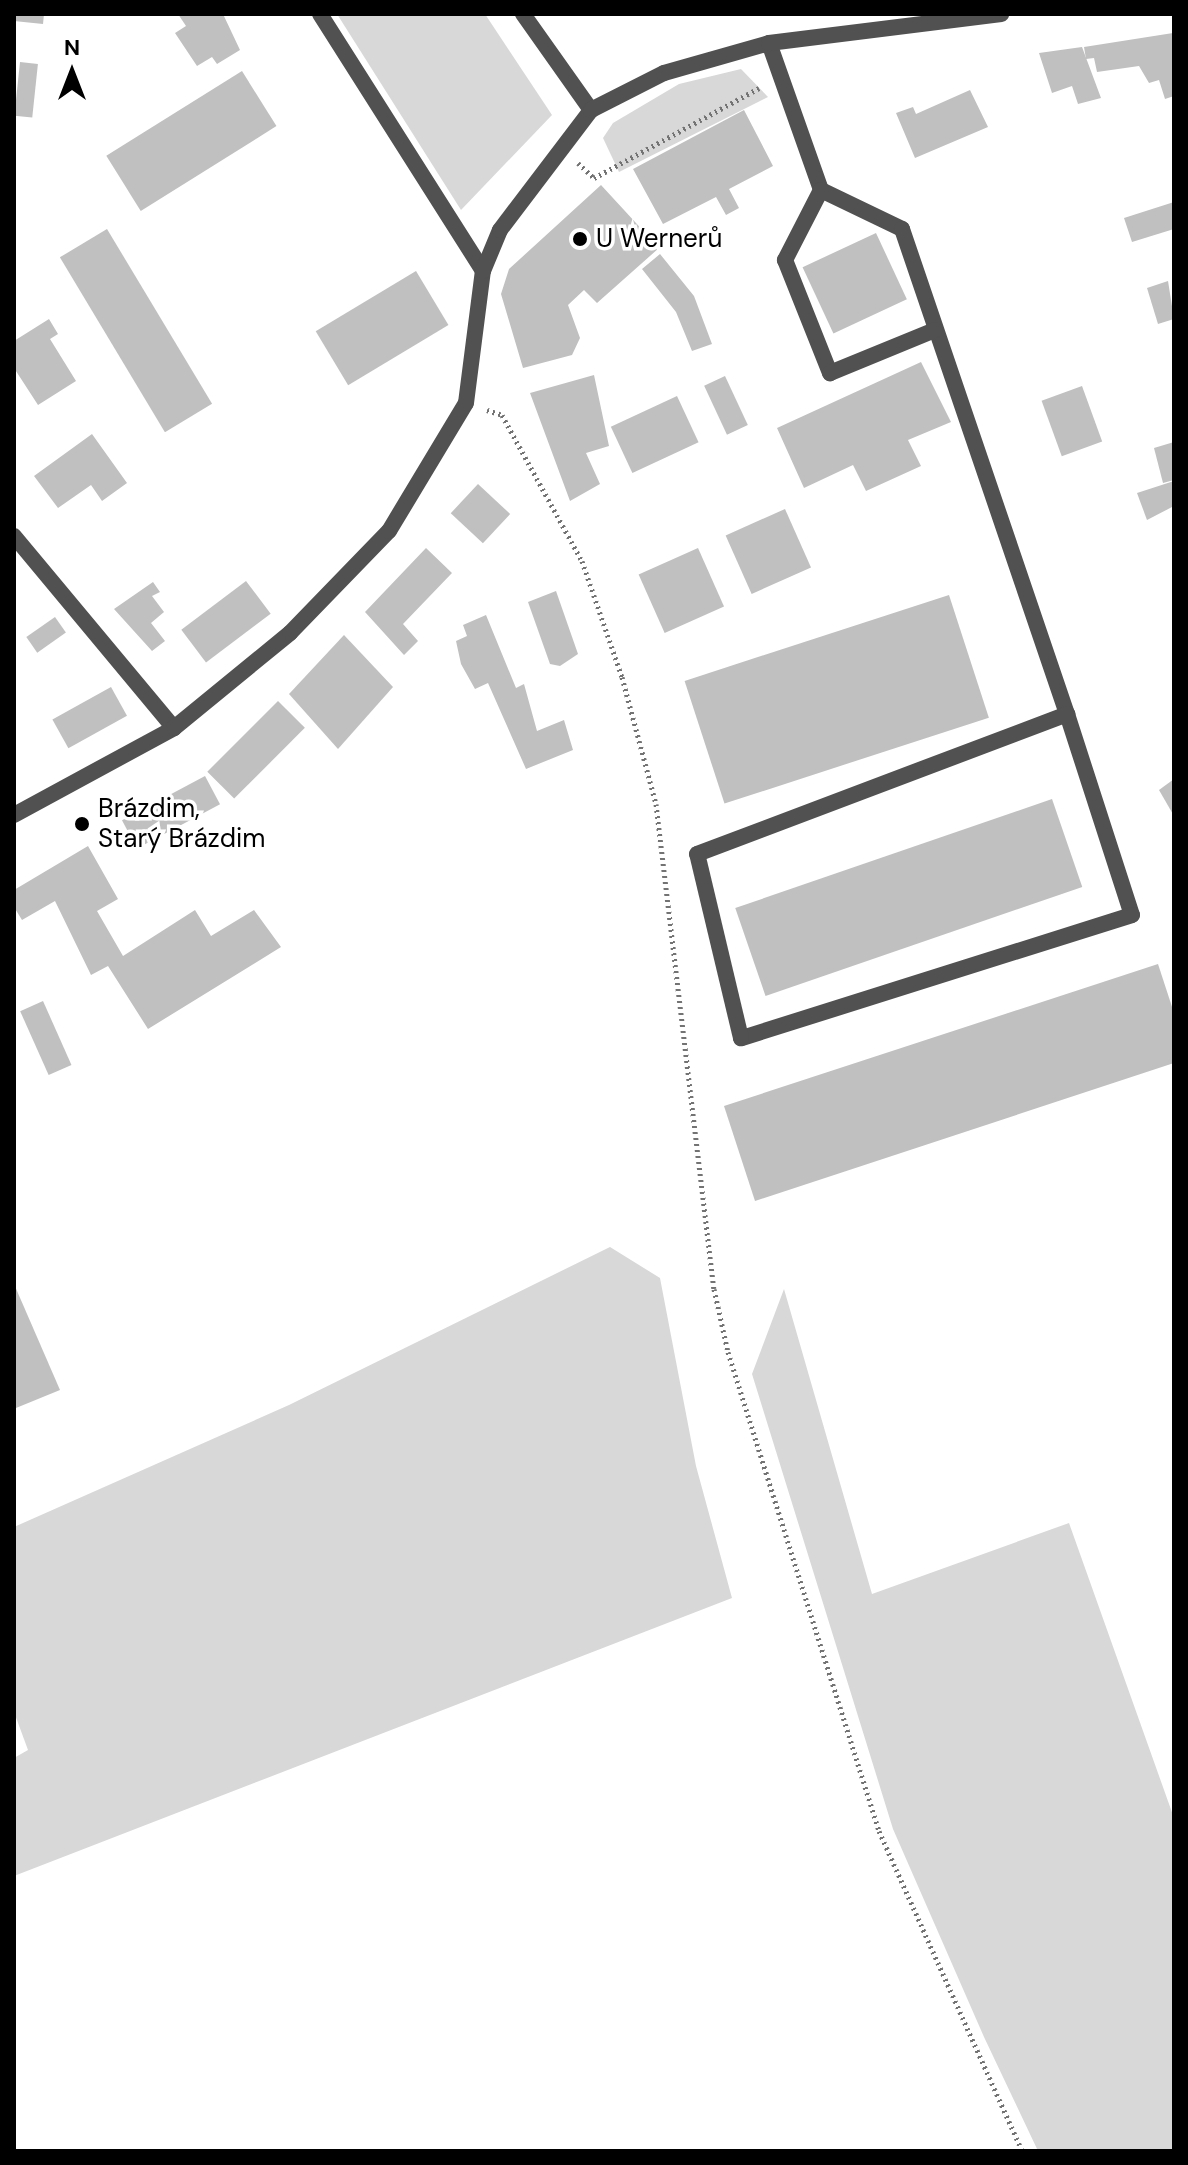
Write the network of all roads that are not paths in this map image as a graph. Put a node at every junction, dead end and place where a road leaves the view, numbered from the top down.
1 (320, 14) edge
2 (523, 14) edge
3 (1001, 14) edge
4 (769, 43) junction
5 (591, 110) junction
6 (821, 190) junction
7 (483, 271) junction
8 (935, 330) junction
9 (14, 536) edge
10 (1067, 714) junction
11 (174, 728) junction
12 (14, 815) edge

1 - 7 street
2 - 5 street
3 - 4 street
4 - 5 street
4 - 6 street
5 - 7 street
6 - 8 street
6 - 8 street
7 - 11 street
8 - 10 street
9 - 11 street
10 - 10 street
11 - 12 street

